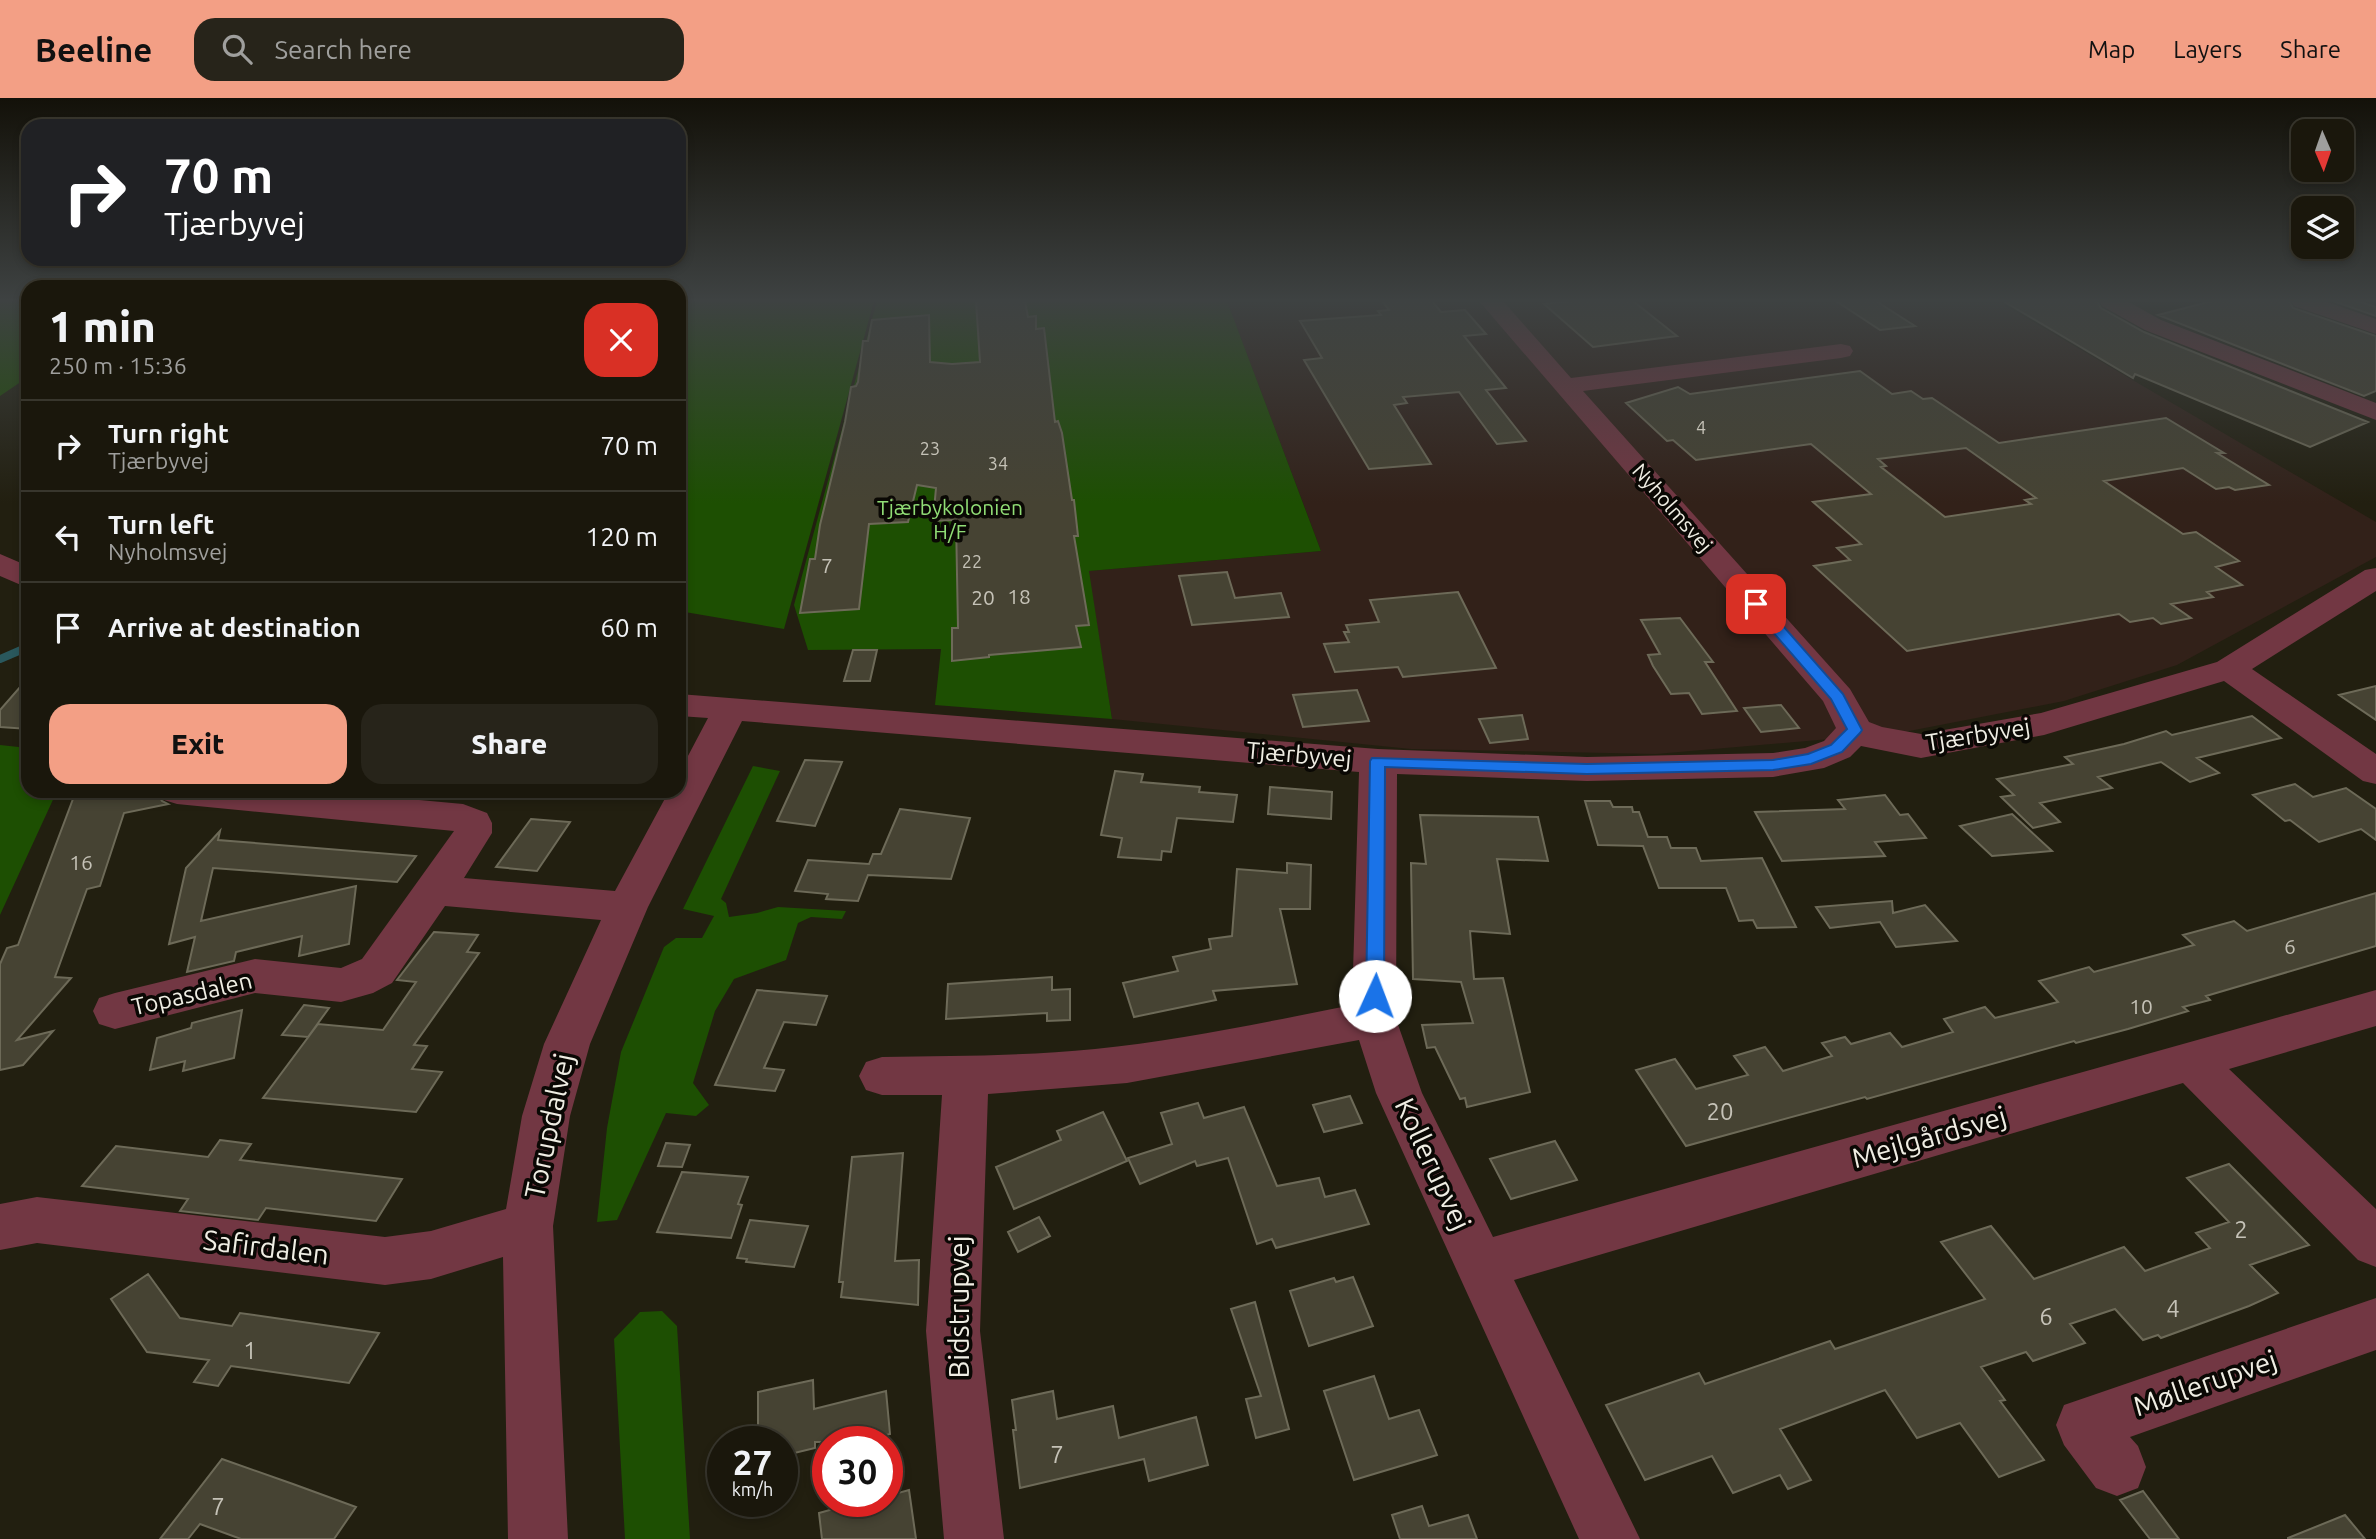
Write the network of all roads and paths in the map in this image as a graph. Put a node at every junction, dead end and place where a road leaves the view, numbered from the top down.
1 (1549, 368) edge
2 (1705, 368) edge
3 (2264, 368) edge
4 (1564, 386) junction
5 (2376, 412) edge
6 (0, 564) edge
7 (21, 575) edge
8 (2371, 585) edge
9 (2230, 669) junction
10 (686, 706) edge
11 (731, 709) junction
12 (1855, 730) junction
13 (1378, 761) junction
14 (2376, 772) edge
15 (686, 795) edge
16 (254, 798) edge
17 (684, 798) edge
18 (434, 890) junction
19 (627, 907) junction
20 (2376, 1008) edge
21 (115, 1011) dead end
22 (1374, 1019) junction
23 (2191, 1061) junction
24 (966, 1075) junction
25 (882, 1076) dead end
26 (528, 1226) junction
27 (0, 1227) edge
28 (2376, 1243) edge
29 (1481, 1265) junction
30 (2376, 1324) edge
31 (2117, 1467) dead end
32 (538, 1539) edge
33 (974, 1539) edge
34 (1610, 1539) edge

1 - 4 street, Nyholmsvej
2 - 4 street
3 - 5 street
4 - 12 street, Nyholmsvej
6 - 7 street
8 - 9 street, Tjærbyvej
9 - 12 street, Tjærbyvej
9 - 14 street
10 - 11 street, Tjærbyvej
11 - 13 street, Tjærbyvej
11 - 15 street, Torupdalvej
12 - 13 street, Tjærbyvej
13 - 22 street, Kollerupvej
16 - 18 street, Topasdalen
17 - 19 street, Torupdalvej
18 - 19 street
18 - 21 street, Topasdalen
19 - 26 street, Torupdalvej
20 - 23 street, Mejlgårdsvej
22 - 24 street
22 - 29 street, Kollerupvej
23 - 28 street
23 - 29 street, Mejlgårdsvej
24 - 25 street
24 - 33 street, Bidstrupvej
26 - 27 street, Safirdalen
26 - 32 street, Torupdalvej
29 - 34 street, Kollerupvej
30 - 31 street, Møllerupvej

